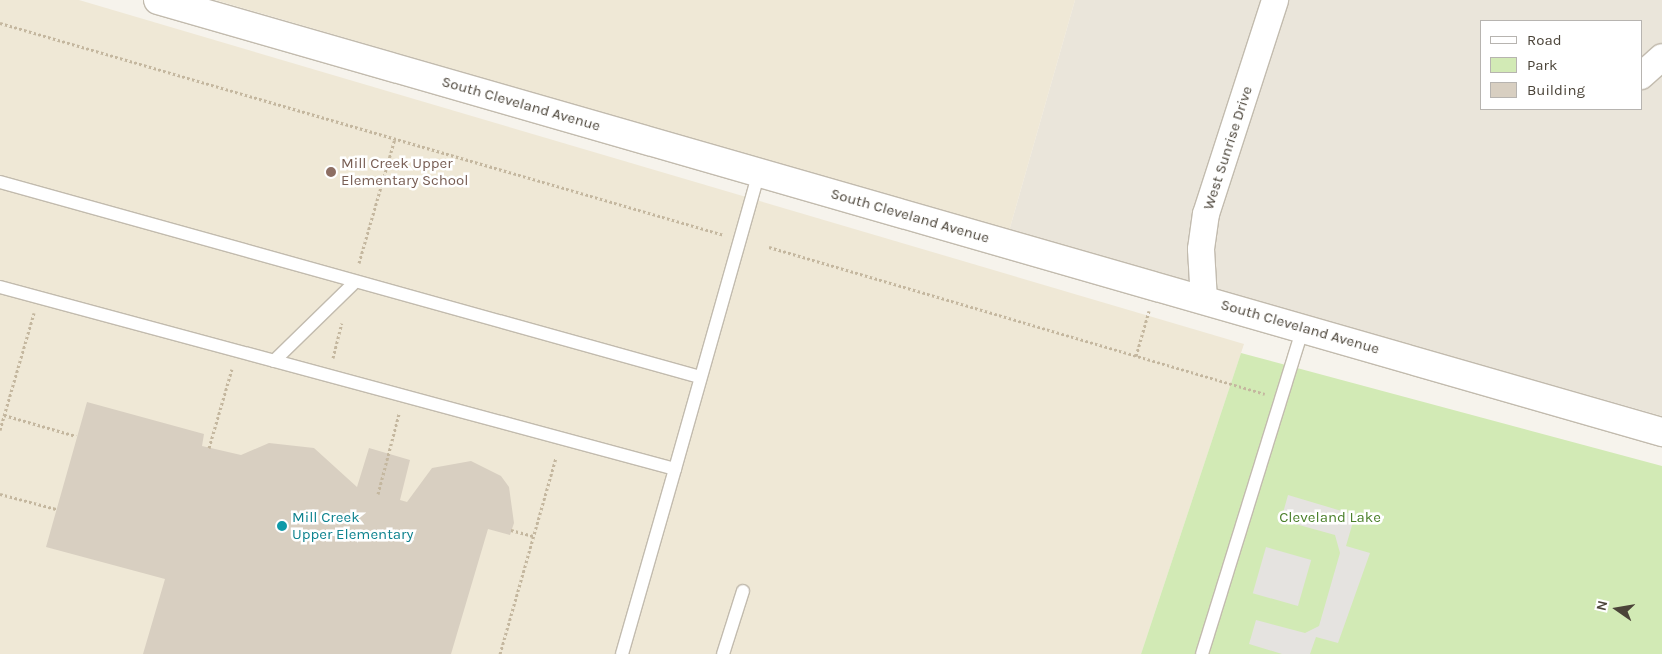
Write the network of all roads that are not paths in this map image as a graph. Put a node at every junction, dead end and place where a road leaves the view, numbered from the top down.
1 (158, 0) edge
2 (1275, 0) edge
3 (1662, 57) edge
4 (1642, 75) edge
5 (759, 172) junction
6 (0, 182) edge
7 (353, 284) junction
8 (0, 287) edge
9 (1204, 300) junction
10 (1303, 328) junction
11 (274, 361) junction
12 (700, 377) junction
13 (1662, 432) edge
14 (675, 469) junction
15 (742, 591) dead end
16 (622, 654) edge
17 (723, 654) edge
18 (1202, 654) edge

1 - 5 street, South Cleveland Avenue
2 - 9 street, West Sunrise Drive
3 - 4 street
5 - 9 street, South Cleveland Avenue
5 - 12 lane
6 - 7 lane
7 - 11 lane
7 - 12 lane
8 - 11 lane
9 - 10 street, South Cleveland Avenue
10 - 13 street, South Cleveland Avenue
10 - 18 lane
11 - 14 lane
12 - 14 lane
14 - 16 lane
15 - 17 lane

